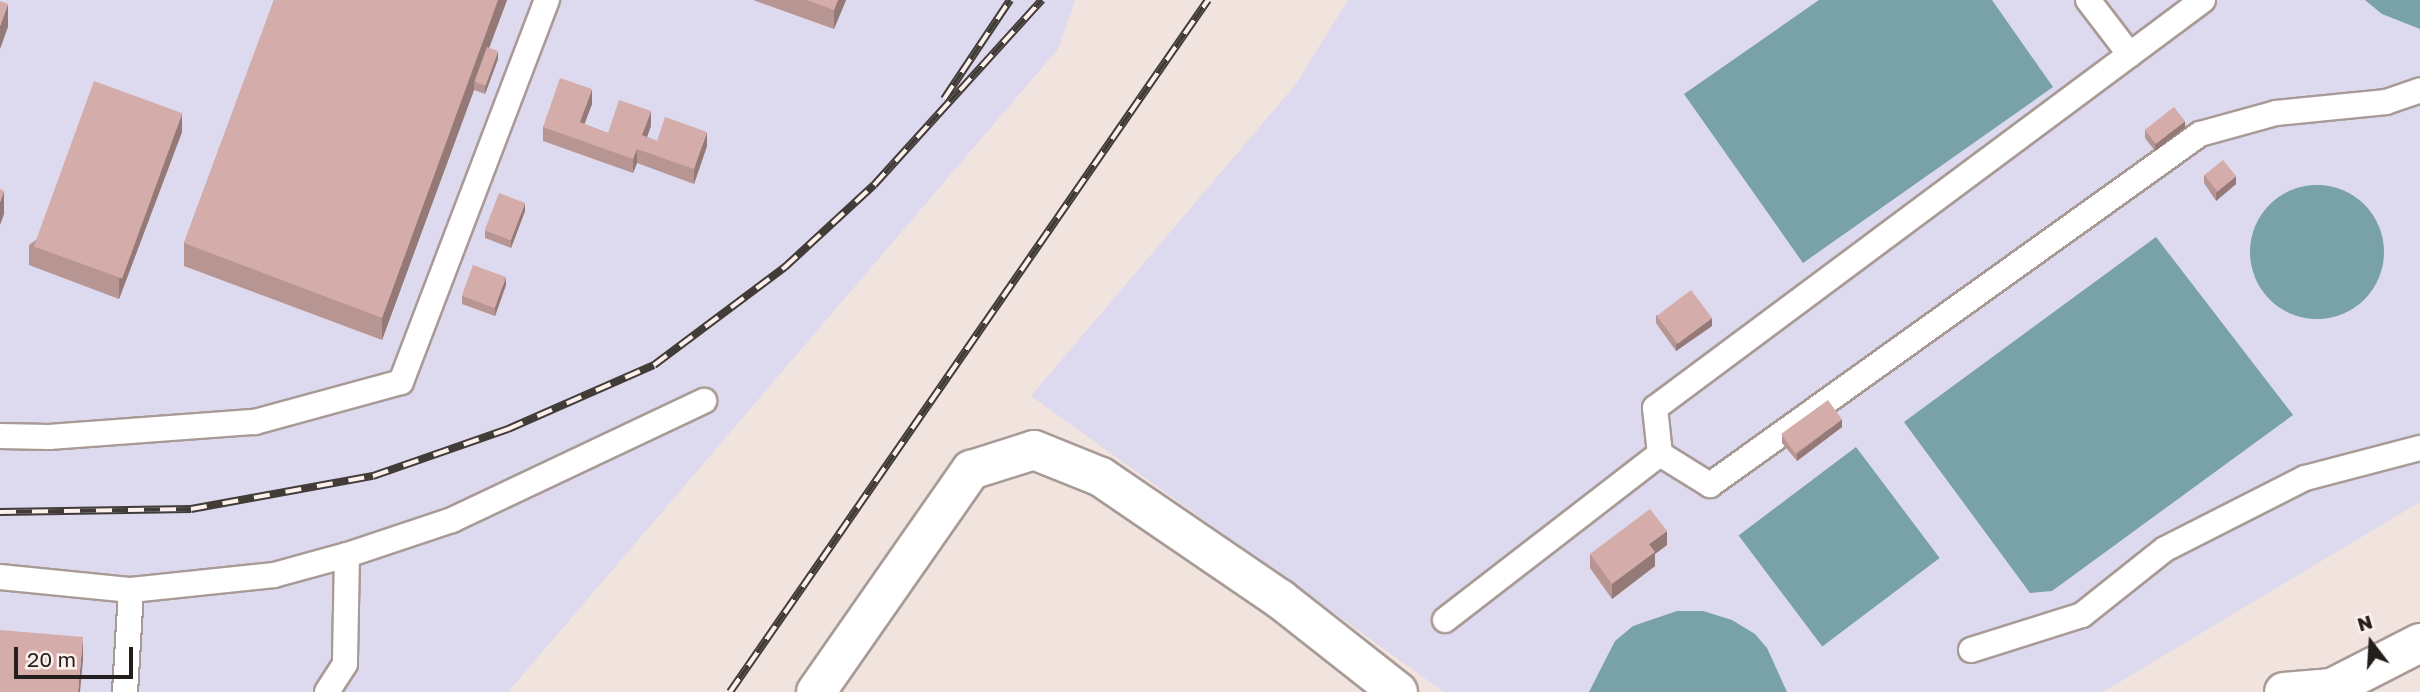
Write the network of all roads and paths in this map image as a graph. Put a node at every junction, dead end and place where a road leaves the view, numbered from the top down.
1 (547, 0) edge
2 (2088, 0) edge
3 (2203, 0) edge
4 (2130, 55) junction
5 (2420, 90) edge
6 (704, 401) dead end
7 (0, 436) edge
8 (2420, 448) edge
9 (1660, 454) junction
10 (347, 555) junction
11 (0, 577) edge
12 (131, 590) junction
13 (1445, 620) dead end
14 (2420, 643) edge
15 (1971, 650) dead end
16 (125, 692) edge
17 (327, 692) edge
18 (816, 692) edge
19 (1398, 692) edge
20 (2284, 692) edge

1 - 7 lane
2 - 4 lane
3 - 4 lane
4 - 9 lane
5 - 9 lane
6 - 10 lane
8 - 15 lane
9 - 13 lane
10 - 12 lane
10 - 17 lane
11 - 12 lane
12 - 16 lane
14 - 20 street
18 - 19 street

